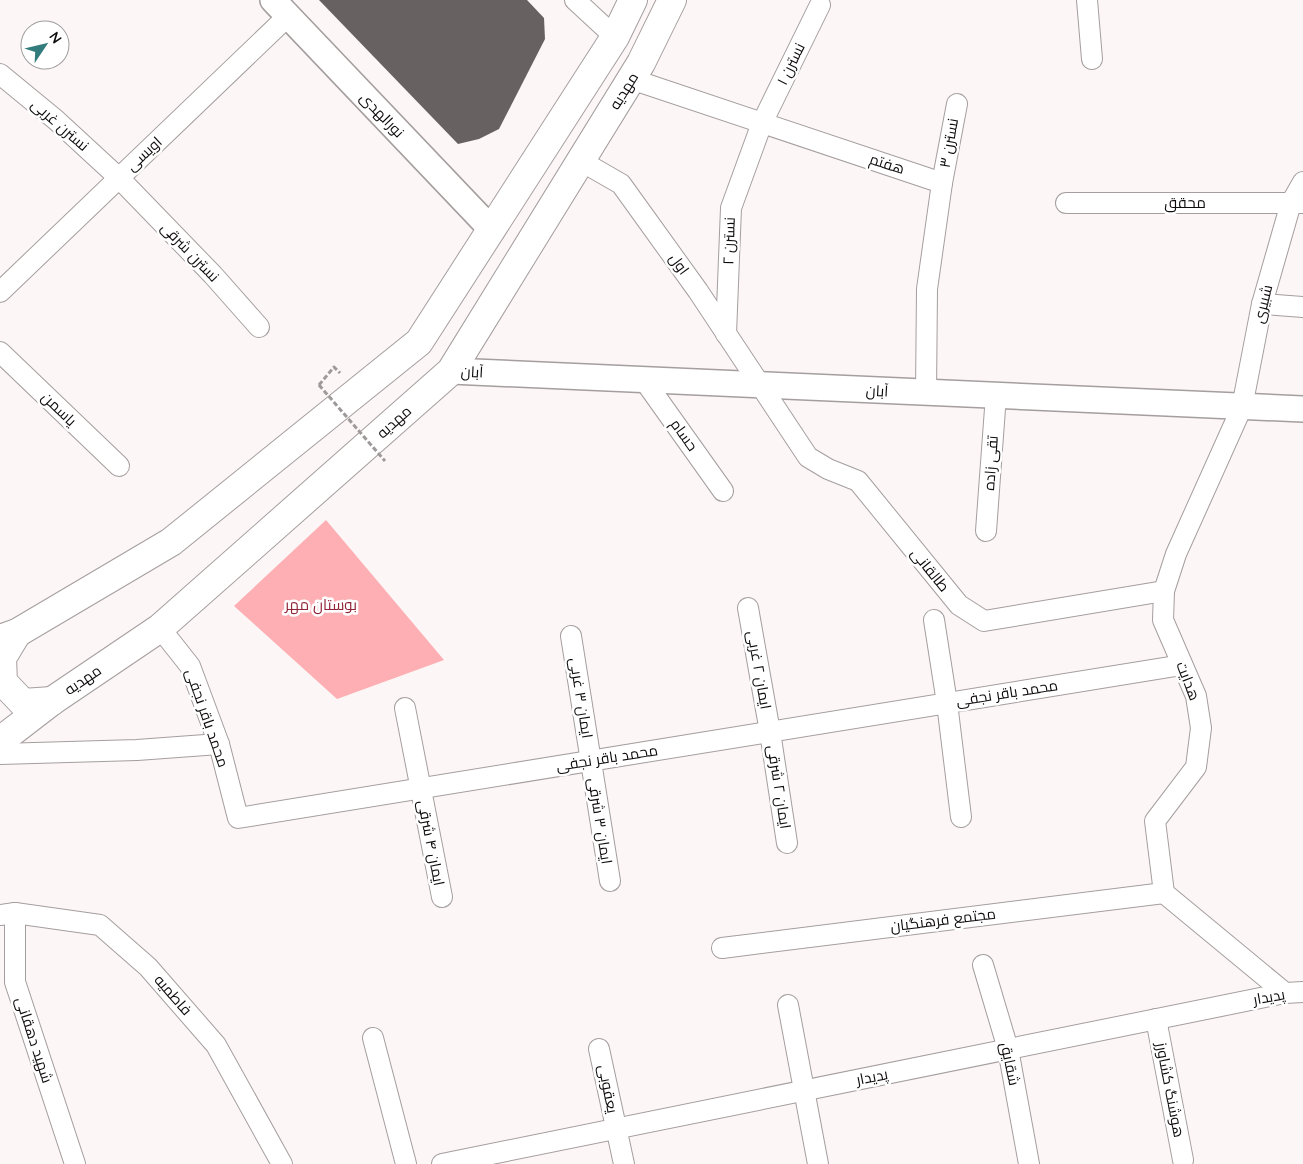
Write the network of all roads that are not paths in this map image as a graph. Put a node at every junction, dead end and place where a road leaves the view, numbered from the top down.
1 (575, 0) edge
2 (633, 0) edge
3 (672, 0) edge
4 (1087, 0) edge
5 (820, 5) dead end
6 (281, 8) edge
7 (616, 37) junction
8 (1092, 59) dead end
9 (0, 74) edge
10 (631, 79) junction
11 (957, 104) dead end
12 (762, 123) junction
13 (581, 160) junction
14 (119, 178) junction
15 (1303, 182) edge
16 (942, 183) junction
17 (1066, 203) dead end
18 (1297, 203) edge
19 (492, 230) junction
20 (0, 292) edge
21 (1262, 304) junction
22 (1303, 307) edge
23 (259, 327) dead end
24 (726, 334) junction
25 (0, 352) edge
26 (451, 371) junction
27 (644, 380) junction
28 (760, 385) junction
29 (926, 393) junction
30 (996, 395) junction
31 (1242, 407) junction
32 (1303, 409) edge
33 (119, 466) dead end
34 (723, 491) dead end
35 (986, 531) dead end
36 (1164, 591) junction
37 (748, 608) dead end
38 (934, 620) dead end
39 (160, 628) junction
40 (8, 636) edge
41 (571, 636) dead end
42 (1182, 665) junction
43 (52, 701) junction
44 (947, 703) junction
45 (405, 708) dead end
46 (770, 732) junction
47 (0, 742) edge
48 (219, 744) junction
49 (0, 754) edge
50 (591, 761) junction
51 (420, 788) junction
52 (962, 816) dead end
53 (787, 842) dead end
54 (610, 881) dead end
55 (1164, 893) junction
56 (442, 897) dead end
57 (7, 914) edge
58 (722, 948) dead end
59 (983, 965) dead end
60 (1294, 993) edge
61 (788, 1004) dead end
62 (1156, 1019) junction
63 (373, 1038) dead end
64 (600, 1049) dead end
65 (1008, 1050) junction
66 (805, 1090) junction
67 (616, 1129) junction
68 (1183, 1160) dead end
69 (75, 1164) edge
70 (282, 1164) edge
71 (406, 1164) edge
72 (442, 1164) edge
73 (624, 1164) edge
74 (818, 1164) edge
75 (1029, 1164) edge

1 - 7 street
2 - 7 main road
3 - 10 main road, مهدیه
4 - 8 street
5 - 12 street, نسترن ۱
6 - 14 street, اویسی
6 - 19 street, نورالهدی
7 - 19 main road
9 - 14 street, نسترن غربی
10 - 12 street, هفتم
10 - 13 main road, مهدیه
11 - 16 street, نسترن ۳
12 - 16 street, هفتم
12 - 24 street, نسترن ۲
13 - 24 street, اول
13 - 26 main road, مهدیه
14 - 20 street, اویسی
14 - 23 street, نسترن شرقی
15 - 18 street, شبیری
16 - 29 street
17 - 18 street, محقق
18 - 21 street, شبیری
19 - 40 main road
21 - 22 street
21 - 31 street, شبیری
24 - 28 street, اول
25 - 33 street, یاسمن
26 - 27 street, آبان
26 - 39 main road, مهدیه
27 - 28 street, آبان
27 - 34 street, حسام
28 - 29 street, آبان
28 - 36 street, طالقانی
29 - 30 street, آبان
30 - 31 street, آبان
30 - 35 street, تقی زاده
31 - 32 street, آبان
31 - 36 street, هدایت
36 - 42 street, هدایت
37 - 46 street, ایمان ۲ غربی
38 - 44 street
39 - 43 main road, مهدیه
39 - 48 street, محمد باقر نجفی
40 - 43 main road
41 - 50 street, ایمان ۳ غربی
42 - 44 street, محمد باقر نجفی
42 - 55 street, هدایت
43 - 47 main road, مهدیه
44 - 46 street, محمد باقر نجفی
44 - 52 street
45 - 51 street, ایمان ۴ شرقی
46 - 50 street, محمد باقر نجفی
46 - 53 street, ایمان ۲ شرقی
48 - 49 street
48 - 51 street, محمد باقر نجفی
50 - 51 street, محمد باقر نجفی
50 - 54 street, ایمان ۳ شرقی
51 - 56 street, ایمان ۴ شرقی
55 - 58 street, مجتمع فرهنگیان
55 - 60 street
57 - 69 street, شهید دهقانی
57 - 70 street, فاطمیه
59 - 65 street, شقایق
60 - 62 street, پدیدار
61 - 66 street
62 - 65 street, پدیدار
62 - 68 street, هوشنگ کشاورز
63 - 71 street
64 - 67 street, یعقوبی
65 - 66 street, پدیدار
65 - 75 street, شقایق
66 - 67 street, پدیدار
66 - 74 street
67 - 72 street, پدیدار
67 - 73 street, یعقوبی

